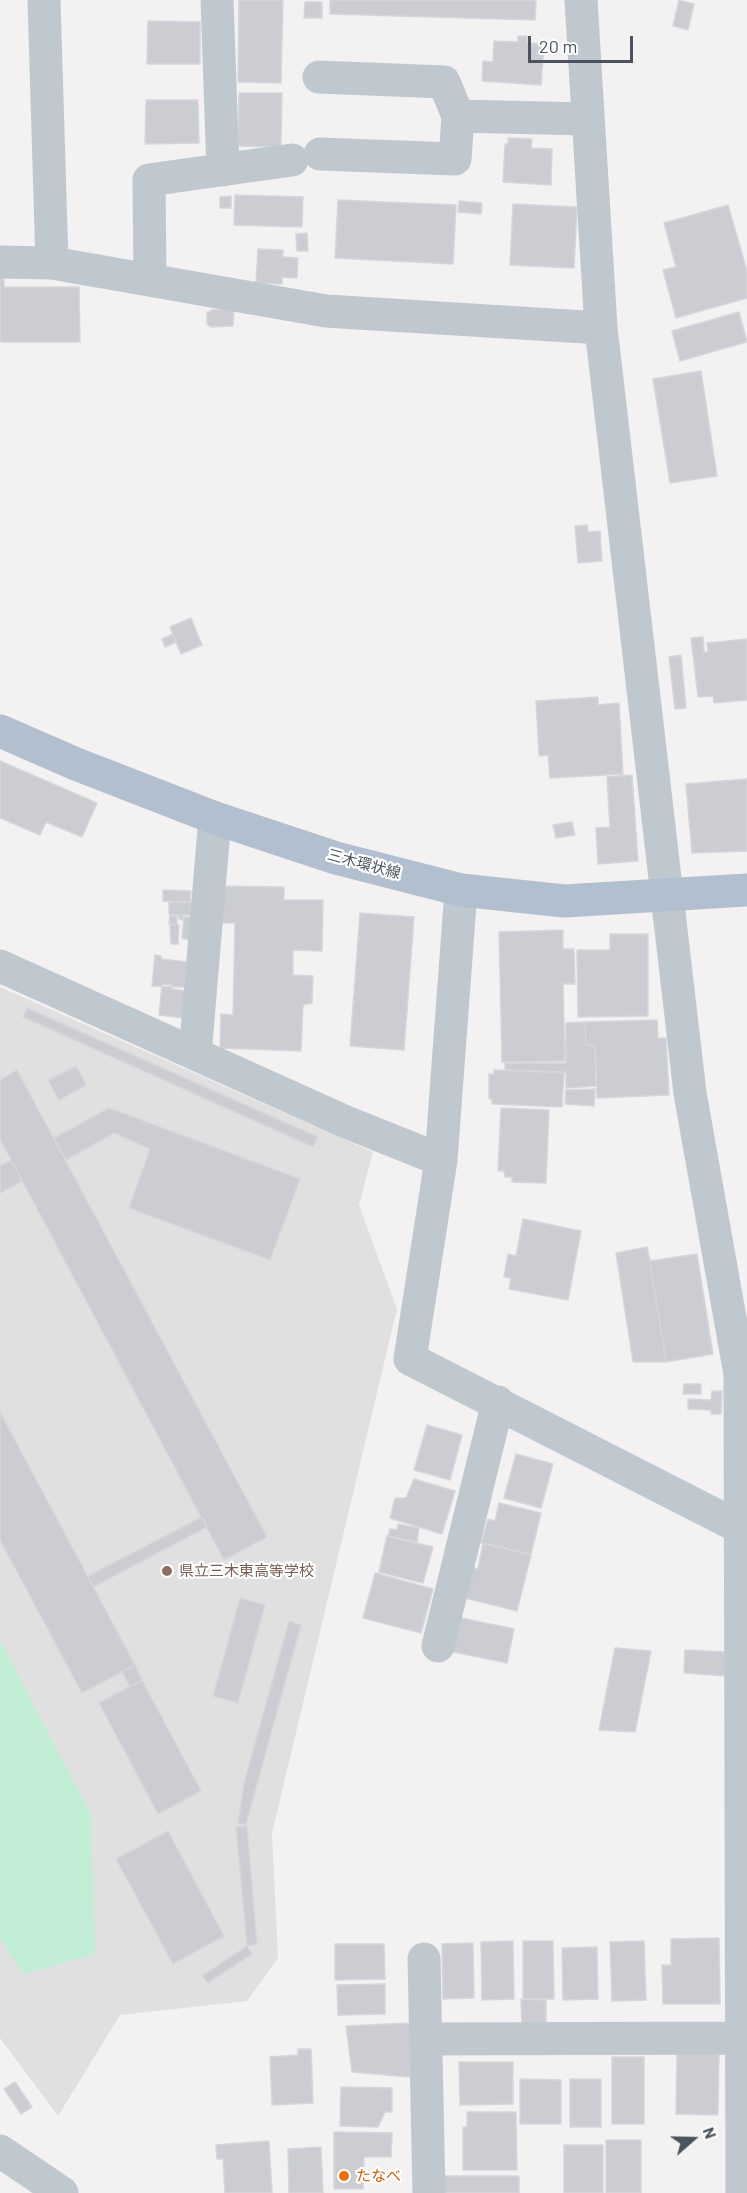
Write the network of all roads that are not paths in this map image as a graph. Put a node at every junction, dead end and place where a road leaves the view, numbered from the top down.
1 (44, 0) edge
2 (217, 0) edge
3 (580, 0) edge
4 (319, 77) dead end
5 (458, 116) junction
6 (586, 119) junction
7 (222, 170) junction
8 (0, 262) edge
9 (52, 263) junction
10 (150, 280) junction
11 (601, 328) junction
12 (0, 731) edge
13 (215, 818) junction
14 (461, 890) junction
15 (747, 890) edge
16 (667, 896) junction
17 (0, 966) edge
18 (195, 1054) junction
19 (441, 1160) junction
20 (498, 1402) junction
21 (745, 1530) edge
22 (438, 1646) dead end
23 (424, 1959) dead end
24 (743, 2037) junction
25 (426, 2039) junction
26 (0, 2151) edge
27 (62, 2193) edge
28 (429, 2193) edge
29 (742, 2193) edge

1 - 9 street
2 - 7 street
3 - 6 street
4 - 5 street
5 - 6 street
5 - 7 street
6 - 11 street
7 - 10 street
8 - 9 street
9 - 10 street
10 - 11 street
11 - 16 street
12 - 13 main road, 三木環状線
13 - 14 main road, 三木環状線
13 - 18 street
14 - 16 main road, 三木環状線
14 - 19 street
15 - 16 main road, 三木環状線
16 - 21 street
17 - 18 street
18 - 19 street
19 - 20 street
20 - 21 street
20 - 22 street
21 - 24 street
23 - 25 street
24 - 25 street
24 - 29 street
25 - 28 street
26 - 27 street

